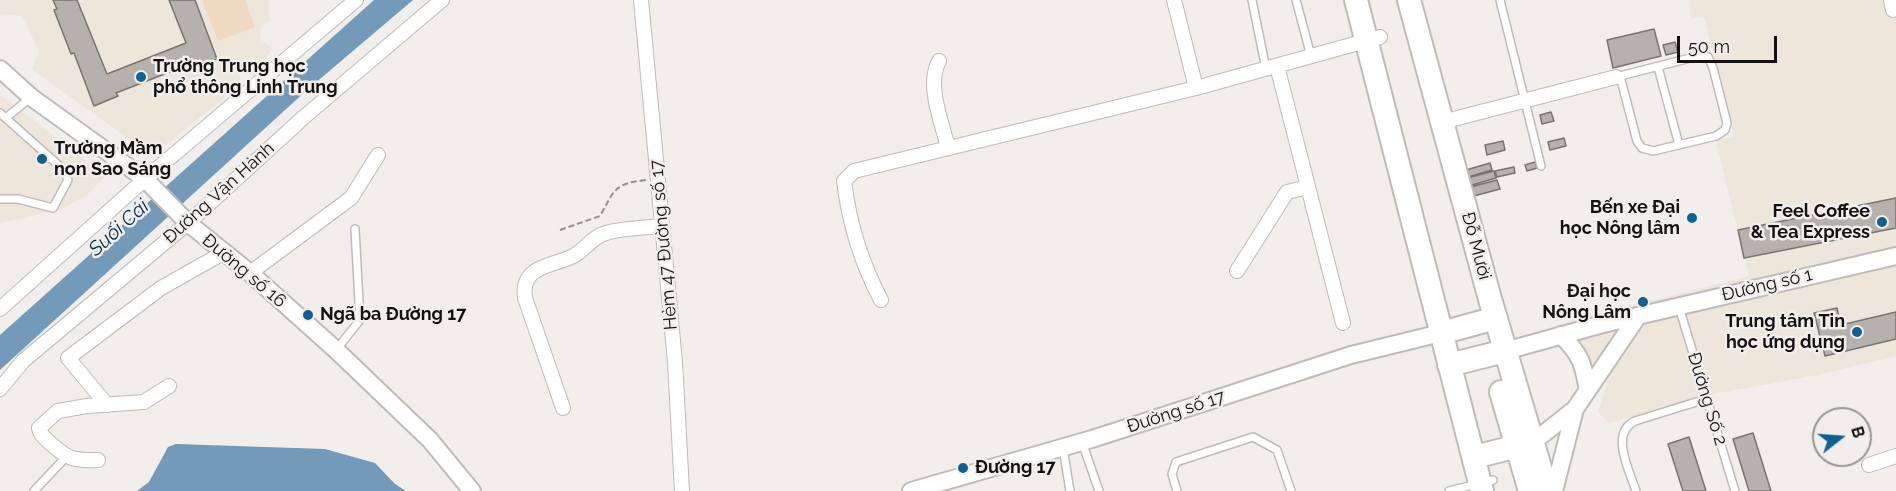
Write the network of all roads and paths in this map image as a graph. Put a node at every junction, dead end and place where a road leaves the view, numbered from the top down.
1 (356, 0) edge
2 (442, 0) edge
3 (641, 0) edge
4 (1174, 0) edge
5 (1252, 0) edge
6 (1296, 0) edge
7 (1356, 0) edge
8 (1370, 0) edge
9 (1393, 0) edge
10 (1409, 0) edge
11 (1500, 0) edge
12 (1374, 38) junction
13 (1311, 56) junction
14 (939, 62) dead end
15 (1272, 67) junction
16 (1658, 67) junction
17 (0, 69) edge
18 (1618, 77) junction
19 (1196, 88) junction
20 (31, 97) junction
21 (1525, 101) junction
22 (3, 115) edge
23 (1442, 122) junction
24 (1679, 145) junction
25 (948, 148) junction
26 (378, 154) dead end
27 (1541, 166) dead end
28 (657, 179) junction
29 (150, 184) junction
30 (1308, 187) junction
31 (0, 200) edge
32 (183, 218) junction
33 (662, 226) junction
34 (355, 229) dead end
35 (560, 230) dead end
36 (223, 253) junction
37 (1896, 256) edge
38 (1237, 272) dead end
39 (250, 273) junction
40 (880, 300) dead end
41 (1679, 306) junction
42 (0, 309) edge
43 (1638, 316) junction
44 (1489, 320) junction
45 (1343, 322) dead end
46 (1448, 331) junction
47 (1561, 335) junction
48 (336, 350) junction
49 (1504, 351) junction
50 (1456, 363) junction
51 (169, 386) dead end
52 (0, 389) edge
53 (1588, 390) junction
54 (1706, 399) junction
55 (107, 405) junction
56 (563, 408) dead end
57 (1575, 409) junction
58 (1082, 442) junction
59 (1525, 444) junction
60 (1063, 448) junction
61 (1480, 455) junction
62 (1896, 456) edge
63 (66, 457) junction
64 (98, 460) dead end
65 (1872, 464) edge
66 (1488, 486) edge
67 (34, 491) edge
68 (472, 491) edge
69 (682, 491) edge
70 (910, 491) edge
71 (1070, 491) edge
72 (1099, 491) edge
73 (1177, 491) edge
74 (1290, 491) edge
75 (1449, 491) edge
76 (1530, 491) edge
77 (1547, 491) edge
78 (1554, 491) edge
79 (1636, 491) edge
80 (1735, 491) edge

1 - 29 street
2 - 32 street, Đường Vận Hành
3 - 28 street, Hẻm 47 Đường số 17
4 - 19 street
5 - 15 lane
6 - 13 lane
7 - 12 highway
8 - 12 highway
9 - 44 highway, Đỗ Mười
10 - 23 highway, Đỗ Mười
11 - 21 lane
12 - 13 street
12 - 46 highway
13 - 15 street
14 - 25 street
15 - 19 street
15 - 30 street
16 - 18 lane
16 - 24 lane
16 - 24 lane
17 - 20 street, Đường số 16
18 - 21 street
18 - 24 lane
19 - 25 street
20 - 22 lane
20 - 29 street, Đường số 16
21 - 23 street
21 - 27 lane
22 - 31 lane
23 - 44 highway, Đỗ Mười
25 - 40 street
26 - 39 street
28 - 33 street, Hẻm 47 Đường số 17
28 - 35 path
29 - 32 street, Đường số 16
29 - 42 street
30 - 38 street
30 - 45 street
32 - 36 street, Đường số 16
32 - 52 street, Đường Vận Hành
33 - 56 street
33 - 69 street, Hẻm 47 Đường số 17
34 - 48 lane
36 - 39 street, Đường số 16
36 - 55 street
37 - 41 street, Đường số 1
39 - 48 street, Đường số 16
41 - 43 street, Đường số 1
41 - 54 lane, Đường Số 2
43 - 47 street, Đường số 1
43 - 53 street
44 - 46 highway
44 - 49 highway, Đỗ Mười
46 - 50 highway
46 - 58 street, Đường số 17
47 - 49 street, Đường số 1
47 - 53 street
48 - 68 street, Đường số 16
49 - 50 highway
49 - 59 highway, Đỗ Mười
50 - 61 highway
51 - 55 street
53 - 57 street
54 - 79 lane
54 - 80 lane, Đường Số 2
55 - 63 street
57 - 59 street
57 - 78 street
58 - 60 street, Đường số 17
58 - 72 lane
59 - 61 highway
59 - 76 highway, Đỗ Mười
59 - 77 highway, Đỗ Mười
60 - 70 street, Đường số 17
60 - 71 lane
61 - 66 highway
62 - 65 street
63 - 64 street
63 - 67 lane
66 - 75 lane
73 - 74 lane

